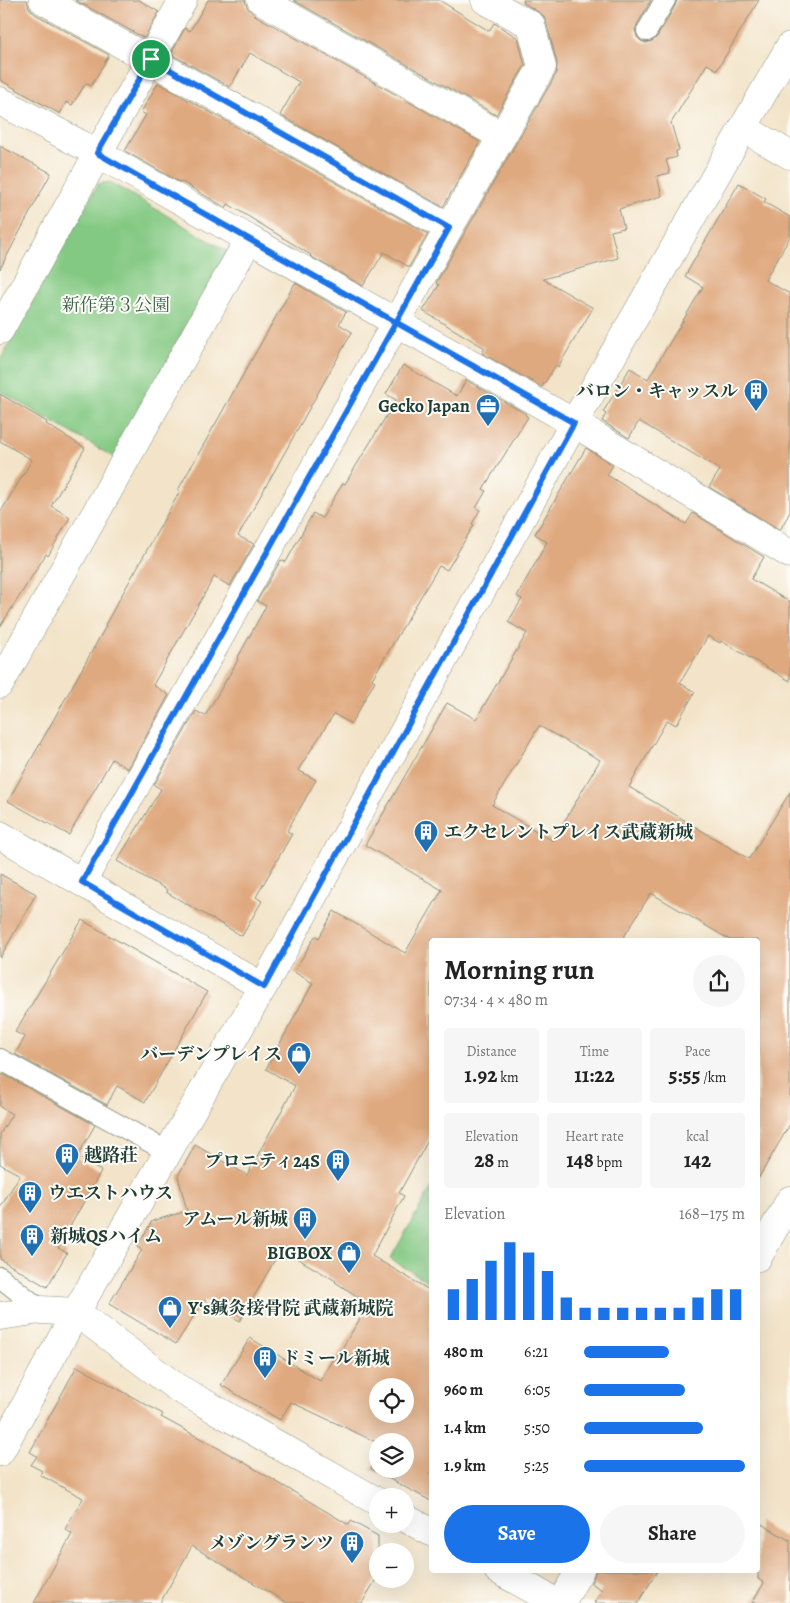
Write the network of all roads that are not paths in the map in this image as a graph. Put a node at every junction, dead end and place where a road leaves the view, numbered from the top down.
1 (43, 0) edge
2 (183, 0) edge
3 (261, 0) edge
4 (485, 0) edge
5 (665, 0) edge
6 (646, 32) dead end
7 (790, 46) edge
8 (151, 59) junction
9 (0, 101) edge
10 (743, 128) junction
11 (501, 136) junction
12 (97, 153) junction
13 (790, 155) edge
14 (449, 228) junction
15 (249, 239) junction
16 (396, 322) junction
17 (0, 330) edge
18 (574, 423) junction
19 (790, 554) edge
20 (0, 684) edge
21 (0, 835) edge
22 (82, 882) junction
23 (264, 987) junction
24 (0, 1059) edge
25 (168, 1152) junction
26 (790, 1200) edge
27 (760, 1253) edge
28 (0, 1277) edge
29 (41, 1310) junction
30 (76, 1312) junction
31 (0, 1316) edge
32 (0, 1452) edge
33 (369, 1497) edge
34 (414, 1523) edge
35 (429, 1531) edge
36 (503, 1573) edge
37 (578, 1573) edge
38 (557, 1603) edge
39 (561, 1603) edge

1 - 8 street
2 - 8 street
3 - 11 street
4 - 11 street
5 - 6 lane
7 - 10 street
8 - 12 street
8 - 14 street
9 - 12 street
10 - 13 street
10 - 18 street
11 - 14 street
12 - 15 street
12 - 17 street
14 - 16 street
15 - 16 street
15 - 20 street
16 - 18 street
16 - 22 street
18 - 19 street
18 - 23 street
21 - 22 street
22 - 23 street
23 - 25 street
24 - 25 lane
25 - 30 street
26 - 27 street
28 - 29 lane
29 - 30 street
29 - 31 street
30 - 32 street
30 - 33 street
34 - 35 street
36 - 38 street
37 - 39 street

